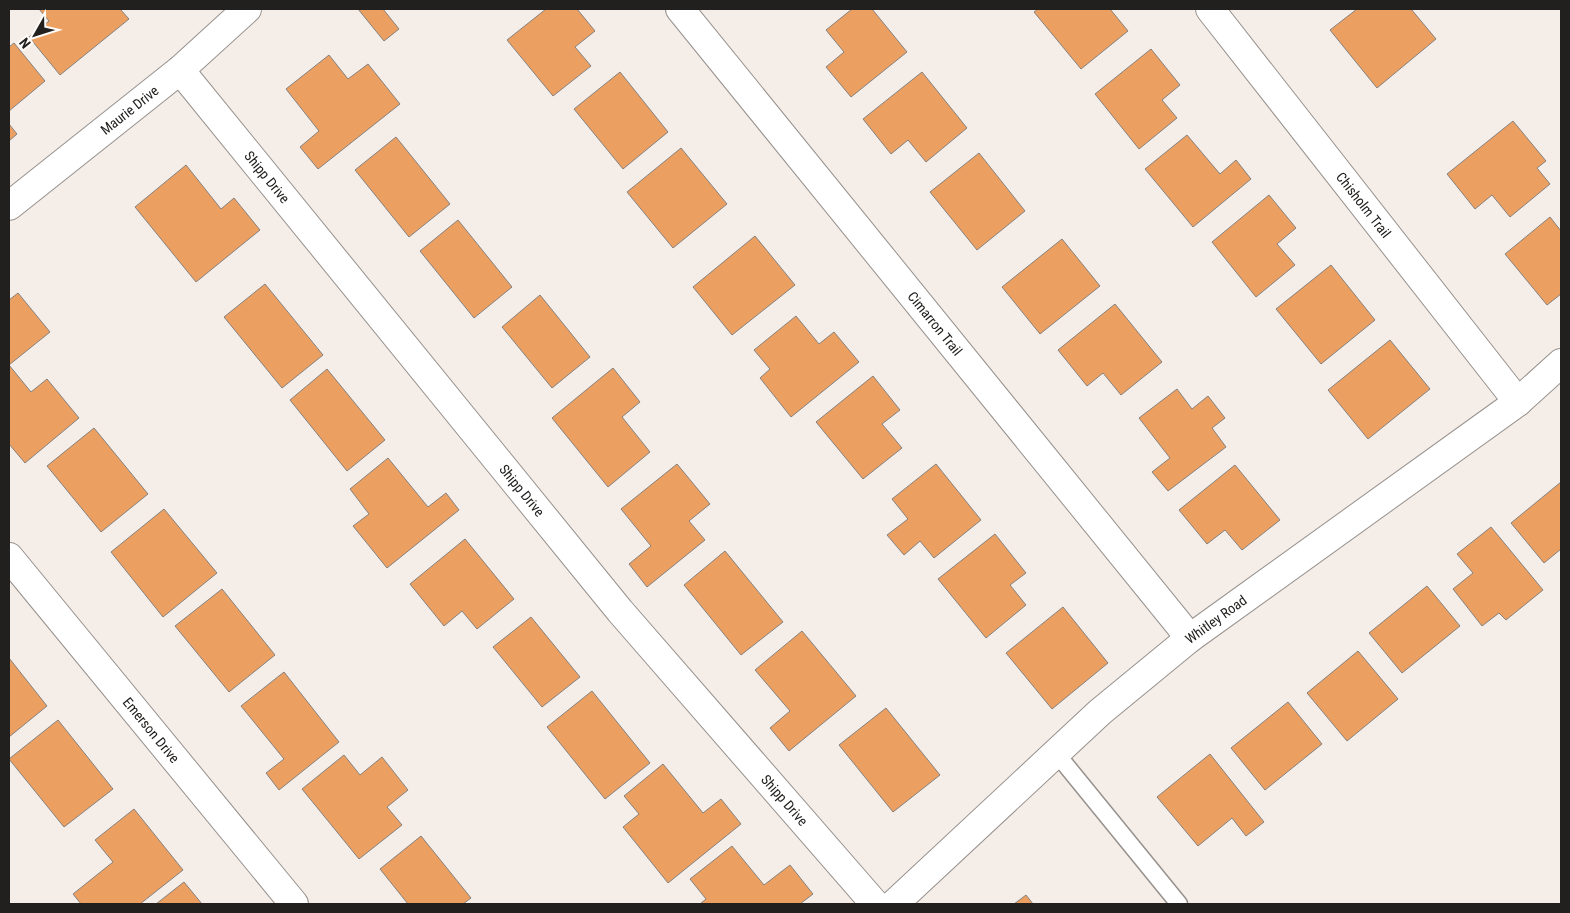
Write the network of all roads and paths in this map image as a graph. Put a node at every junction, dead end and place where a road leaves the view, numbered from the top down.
1 (246, 9) edge
2 (680, 9) edge
3 (1210, 9) edge
4 (180, 70) junction
5 (9, 206) edge
6 (1561, 363) edge
7 (1518, 402) junction
8 (9, 557) edge
9 (1190, 638) junction
10 (1056, 753) junction
11 (294, 904) edge
12 (875, 904) edge
13 (894, 904) edge
14 (1179, 904) edge

1 - 4 street, Maurie Drive
2 - 9 street, Cimarron Trail
3 - 7 street, Chisholm Trail
4 - 5 street, Maurie Drive
4 - 12 street, Shipp Drive
6 - 7 street, Whitley Road
7 - 9 street, Whitley Road
8 - 11 street, Emerson Drive
9 - 10 street, Whitley Road
10 - 13 street, Whitley Road
10 - 14 lane

